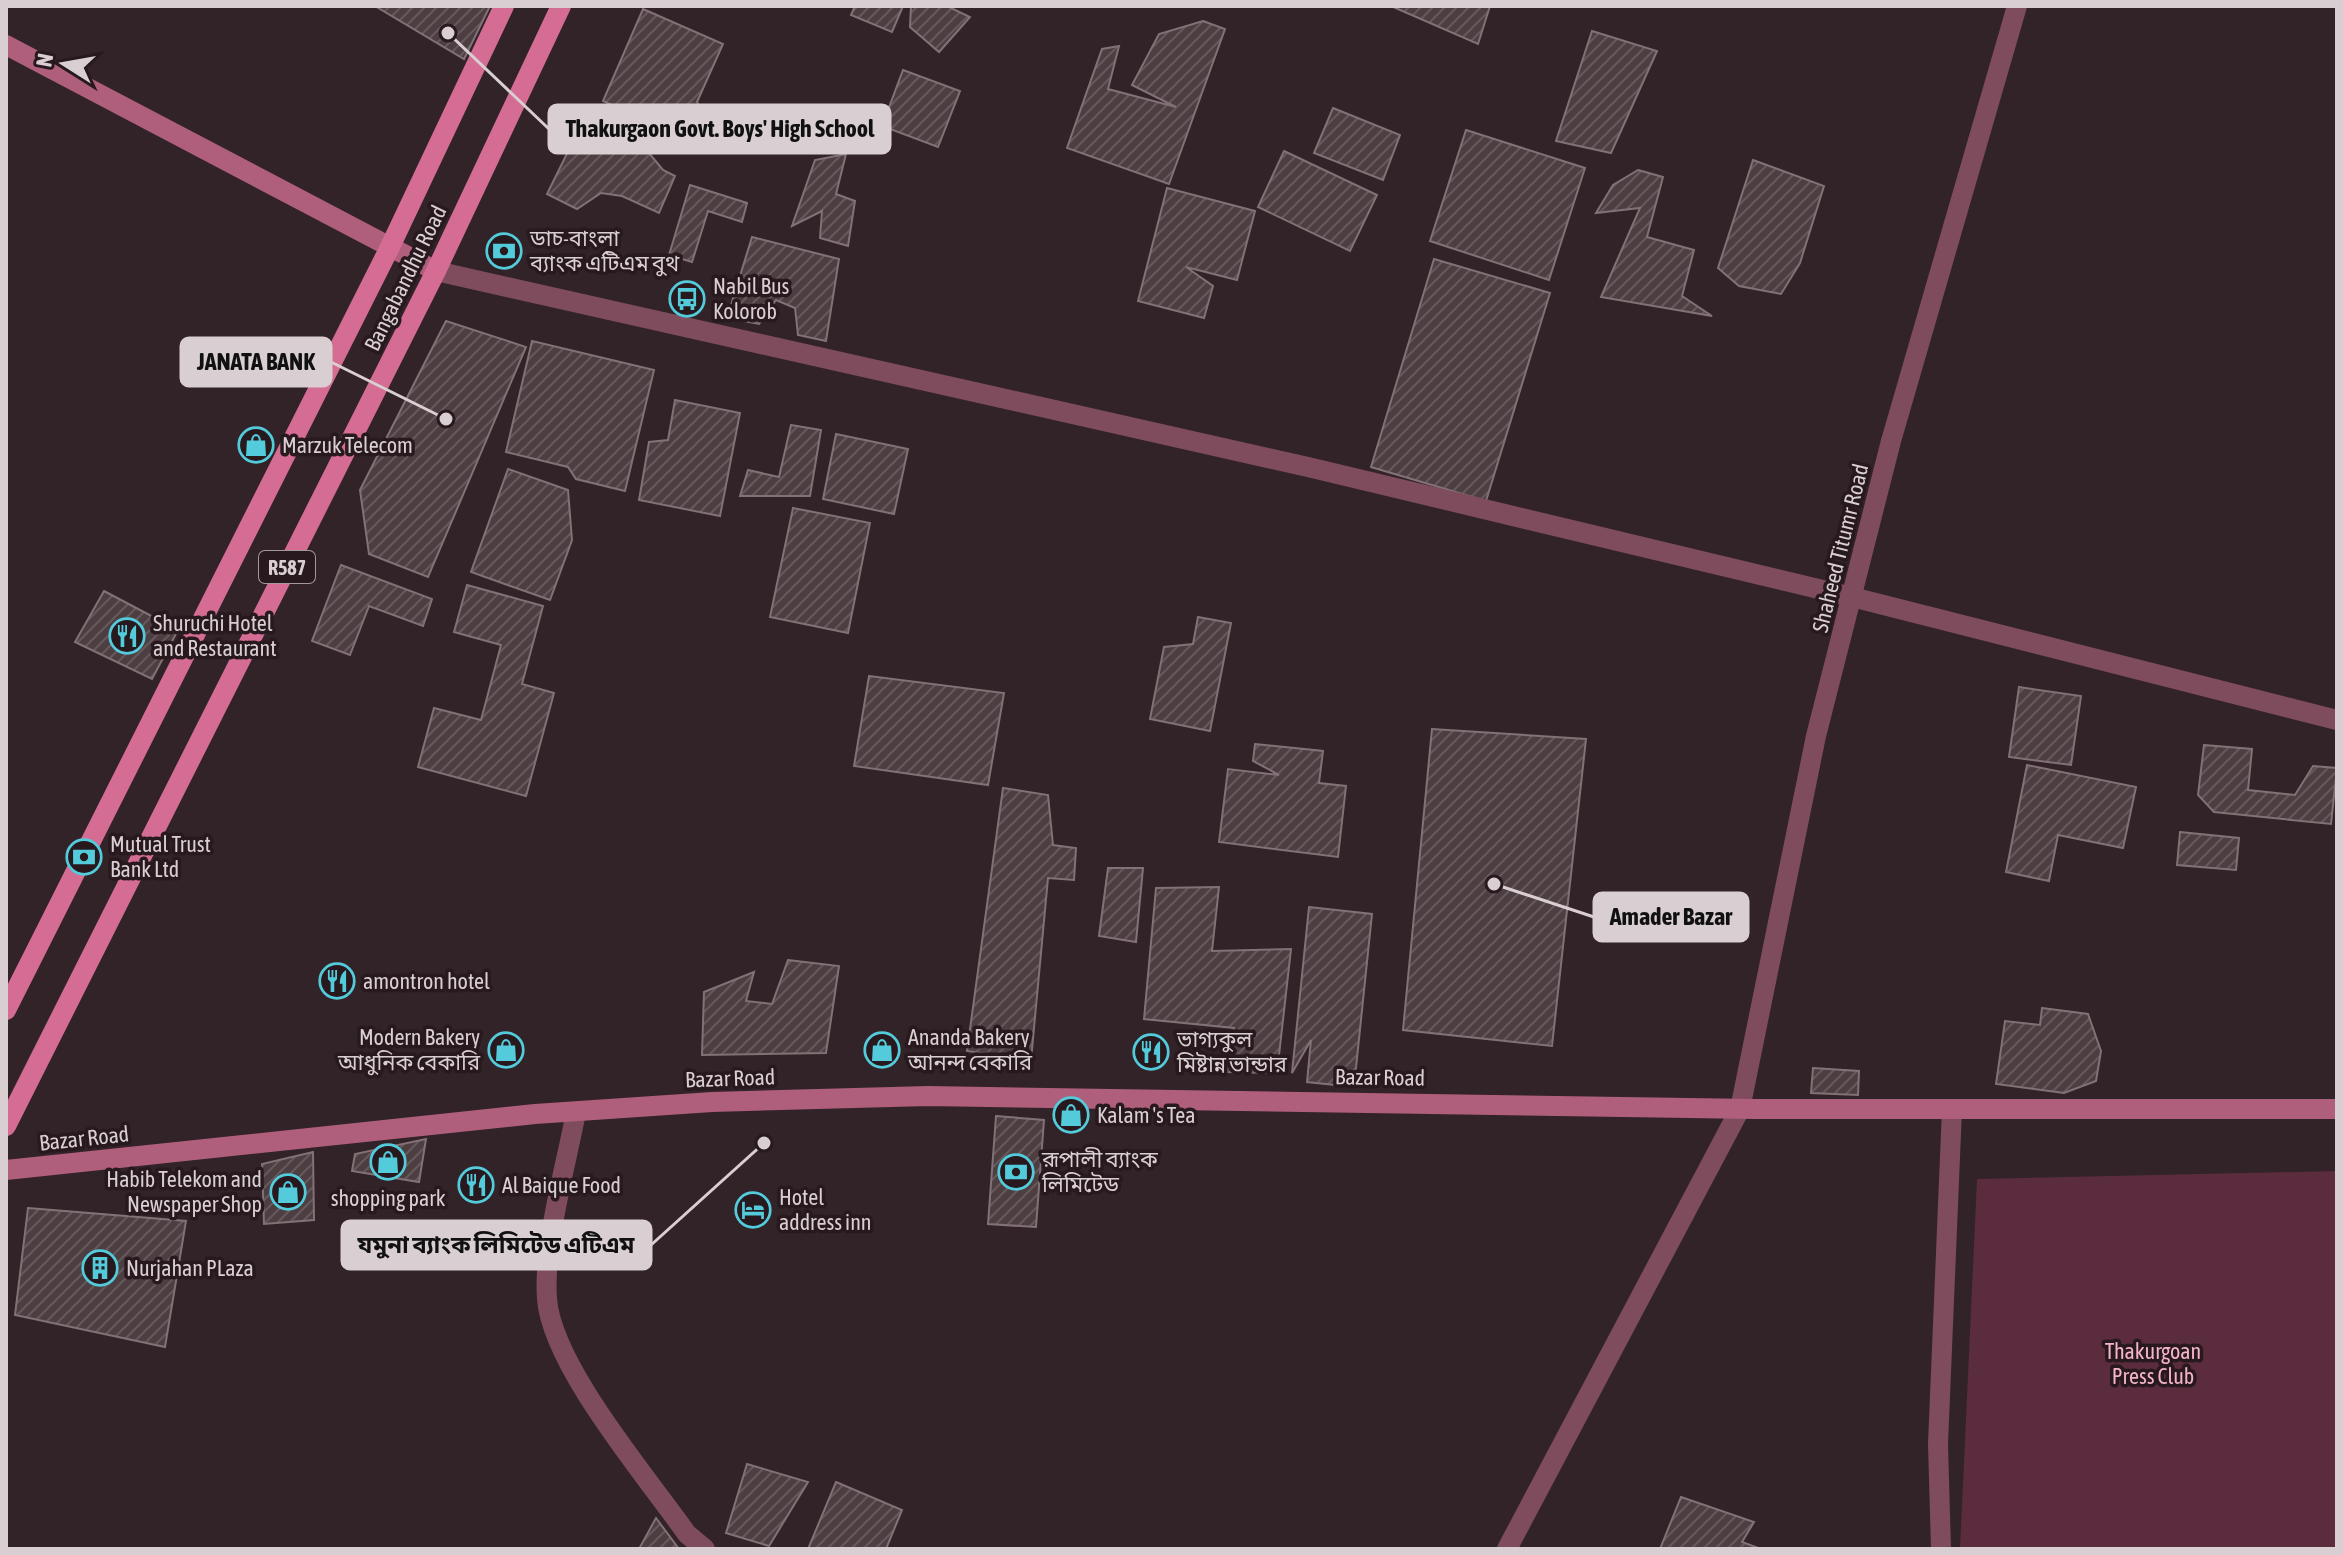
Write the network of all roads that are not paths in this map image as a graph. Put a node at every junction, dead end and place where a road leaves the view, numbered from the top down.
1 (504, 6) edge
2 (561, 6) edge
3 (2017, 6) edge
4 (6, 45) edge
5 (390, 247) junction
6 (436, 271) junction
7 (1852, 597) junction
8 (2337, 720) edge
9 (6, 1010) edge
10 (1740, 1109) junction
11 (1952, 1109) junction
12 (2337, 1109) edge
13 (576, 1112) junction
14 (6, 1126) edge
15 (6, 1170) edge
16 (705, 1549) edge
17 (1507, 1549) edge
18 (1941, 1549) edge

1 - 5 main road, Bangabandhu Road / R587
2 - 6 main road, Bangabandhu Road / R587
3 - 7 street, Shaheed Titumr Road
4 - 5 street
5 - 6 street
5 - 9 main road, Bangabandhu Road / R587
6 - 7 street
6 - 14 main road, Bangabandhu Road / R587
7 - 8 street
7 - 10 street, Shaheed Titumr Road
10 - 11 street, Bazar Road
10 - 13 street, Bazar Road
10 - 17 street, Shaheed Titumr Road
11 - 12 street, Bazar Road
11 - 18 street
13 - 15 street, Bazar Road
13 - 16 street

